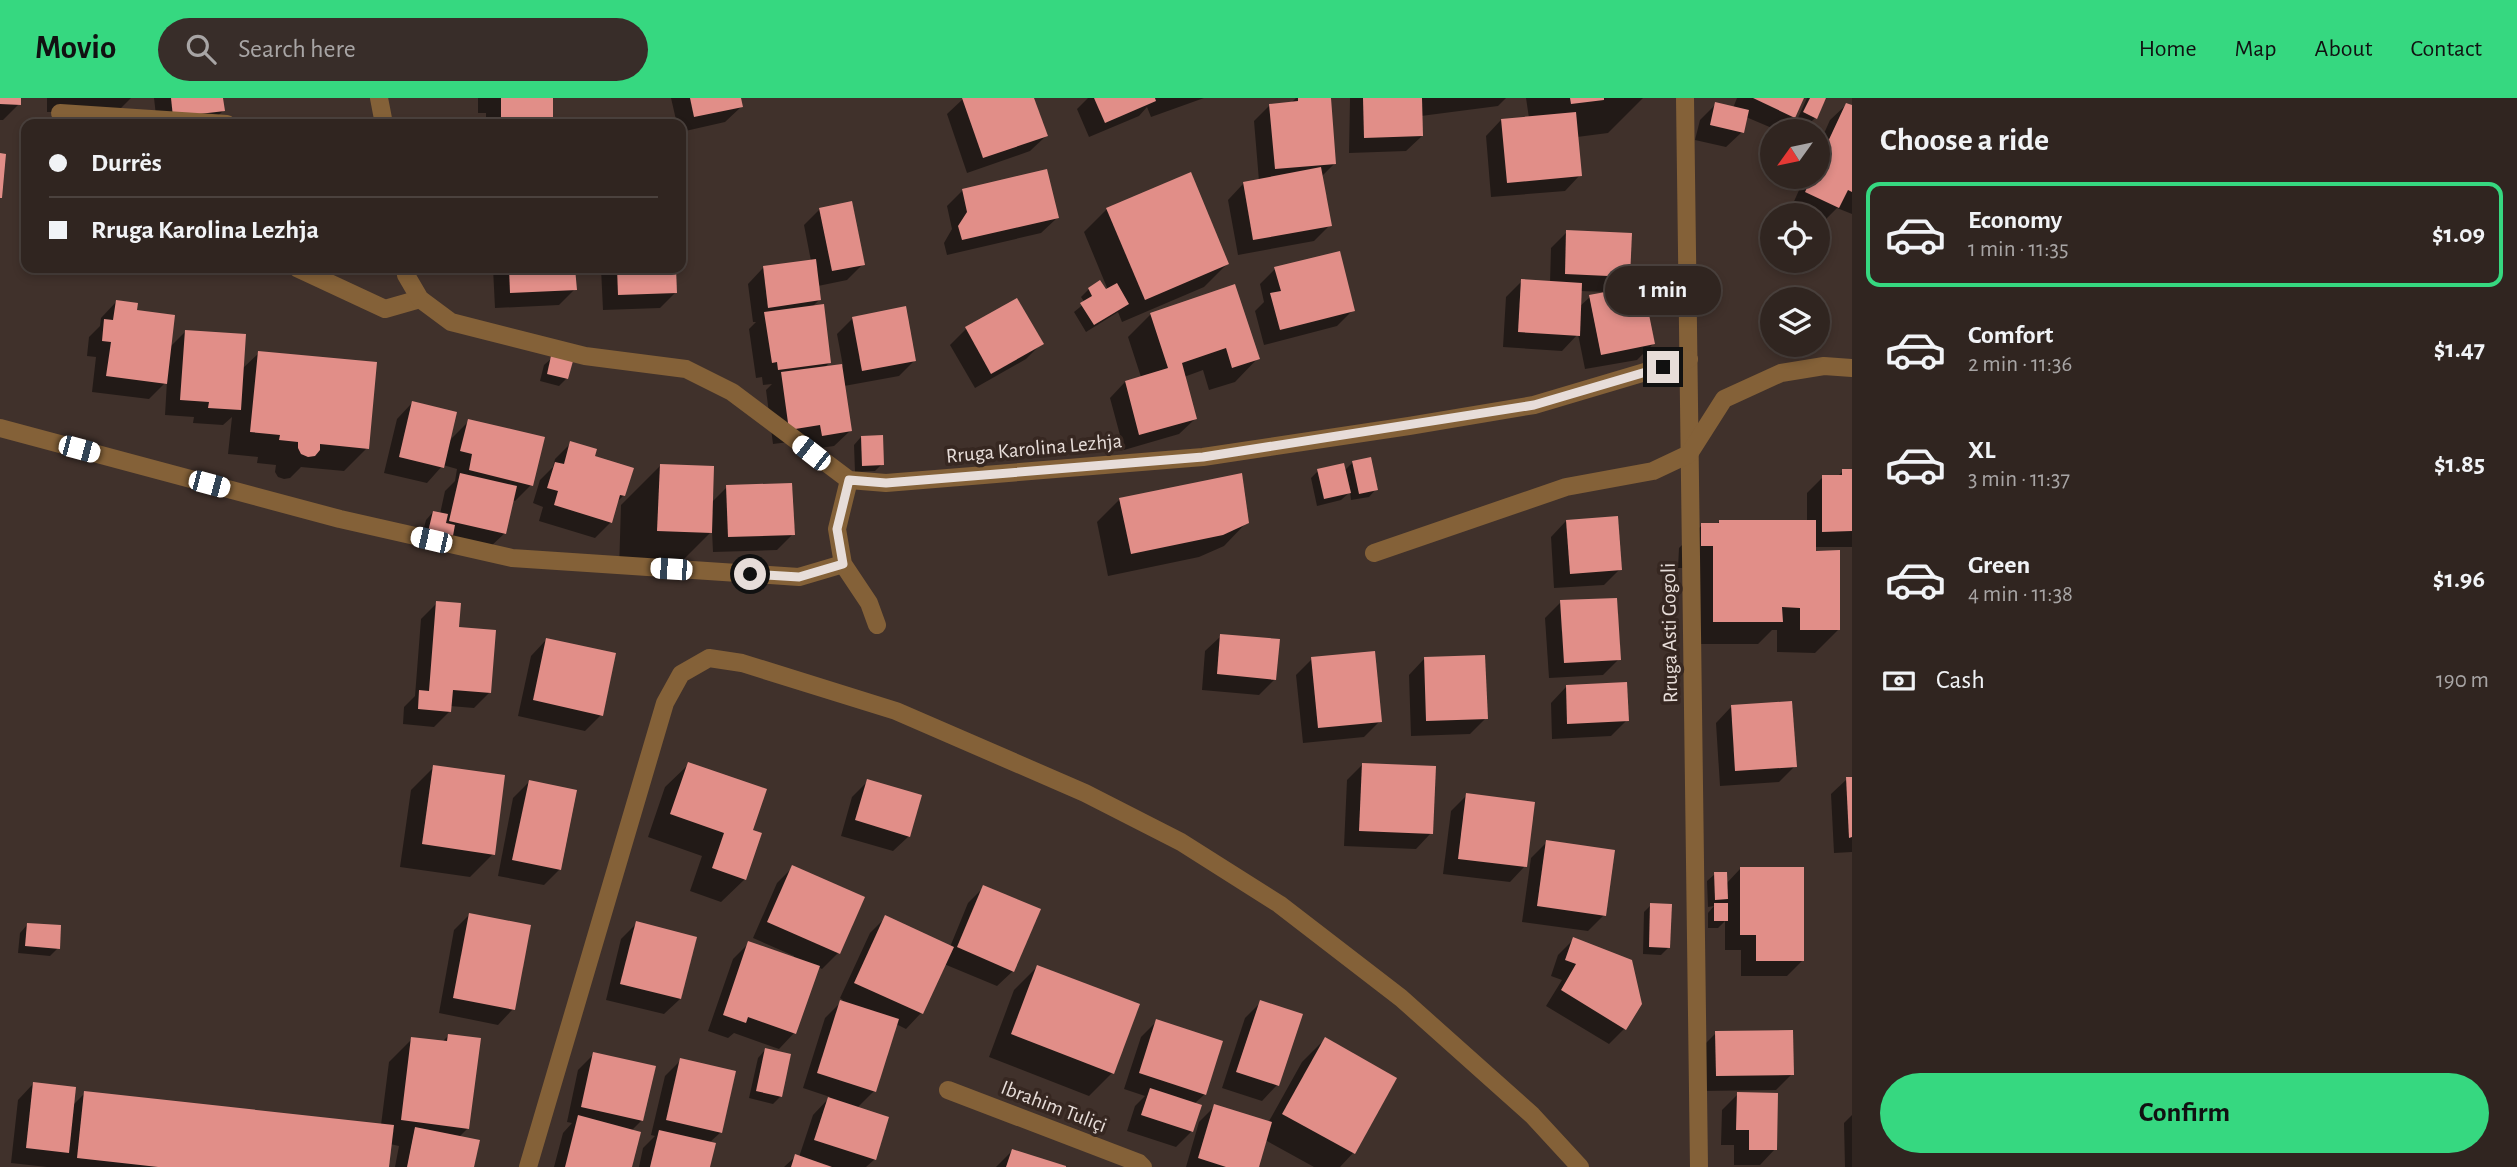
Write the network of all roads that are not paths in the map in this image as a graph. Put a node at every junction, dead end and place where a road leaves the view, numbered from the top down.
1 (379, 98) edge
2 (1685, 98) edge
3 (60, 113) dead end
4 (151, 119) edge
5 (383, 119) edge
6 (308, 273) edge
7 (406, 273) edge
8 (420, 299) junction
9 (1689, 359) junction
10 (1852, 368) edge
11 (0, 428) edge
12 (1689, 454) junction
13 (849, 480) junction
14 (1374, 553) dead end
15 (843, 564) junction
16 (877, 625) dead end
17 (948, 1090) dead end
18 (528, 1167) edge
19 (1143, 1167) edge
20 (1580, 1167) edge
21 (1699, 1167) edge

1 - 5 street
2 - 9 street, Rruga Asti Gogoli
3 - 4 street
6 - 8 street
7 - 8 street
8 - 13 street, Rruga Karolina Lezhja
9 - 12 street, Rruga Asti Gogoli
9 - 13 street, Rruga Karolina Lezhja
10 - 12 street
11 - 15 street
12 - 14 street
12 - 21 street, Rruga Asti Gogoli
13 - 15 street
15 - 16 street
17 - 19 street, Ibrahim Tuliçi
18 - 20 street

